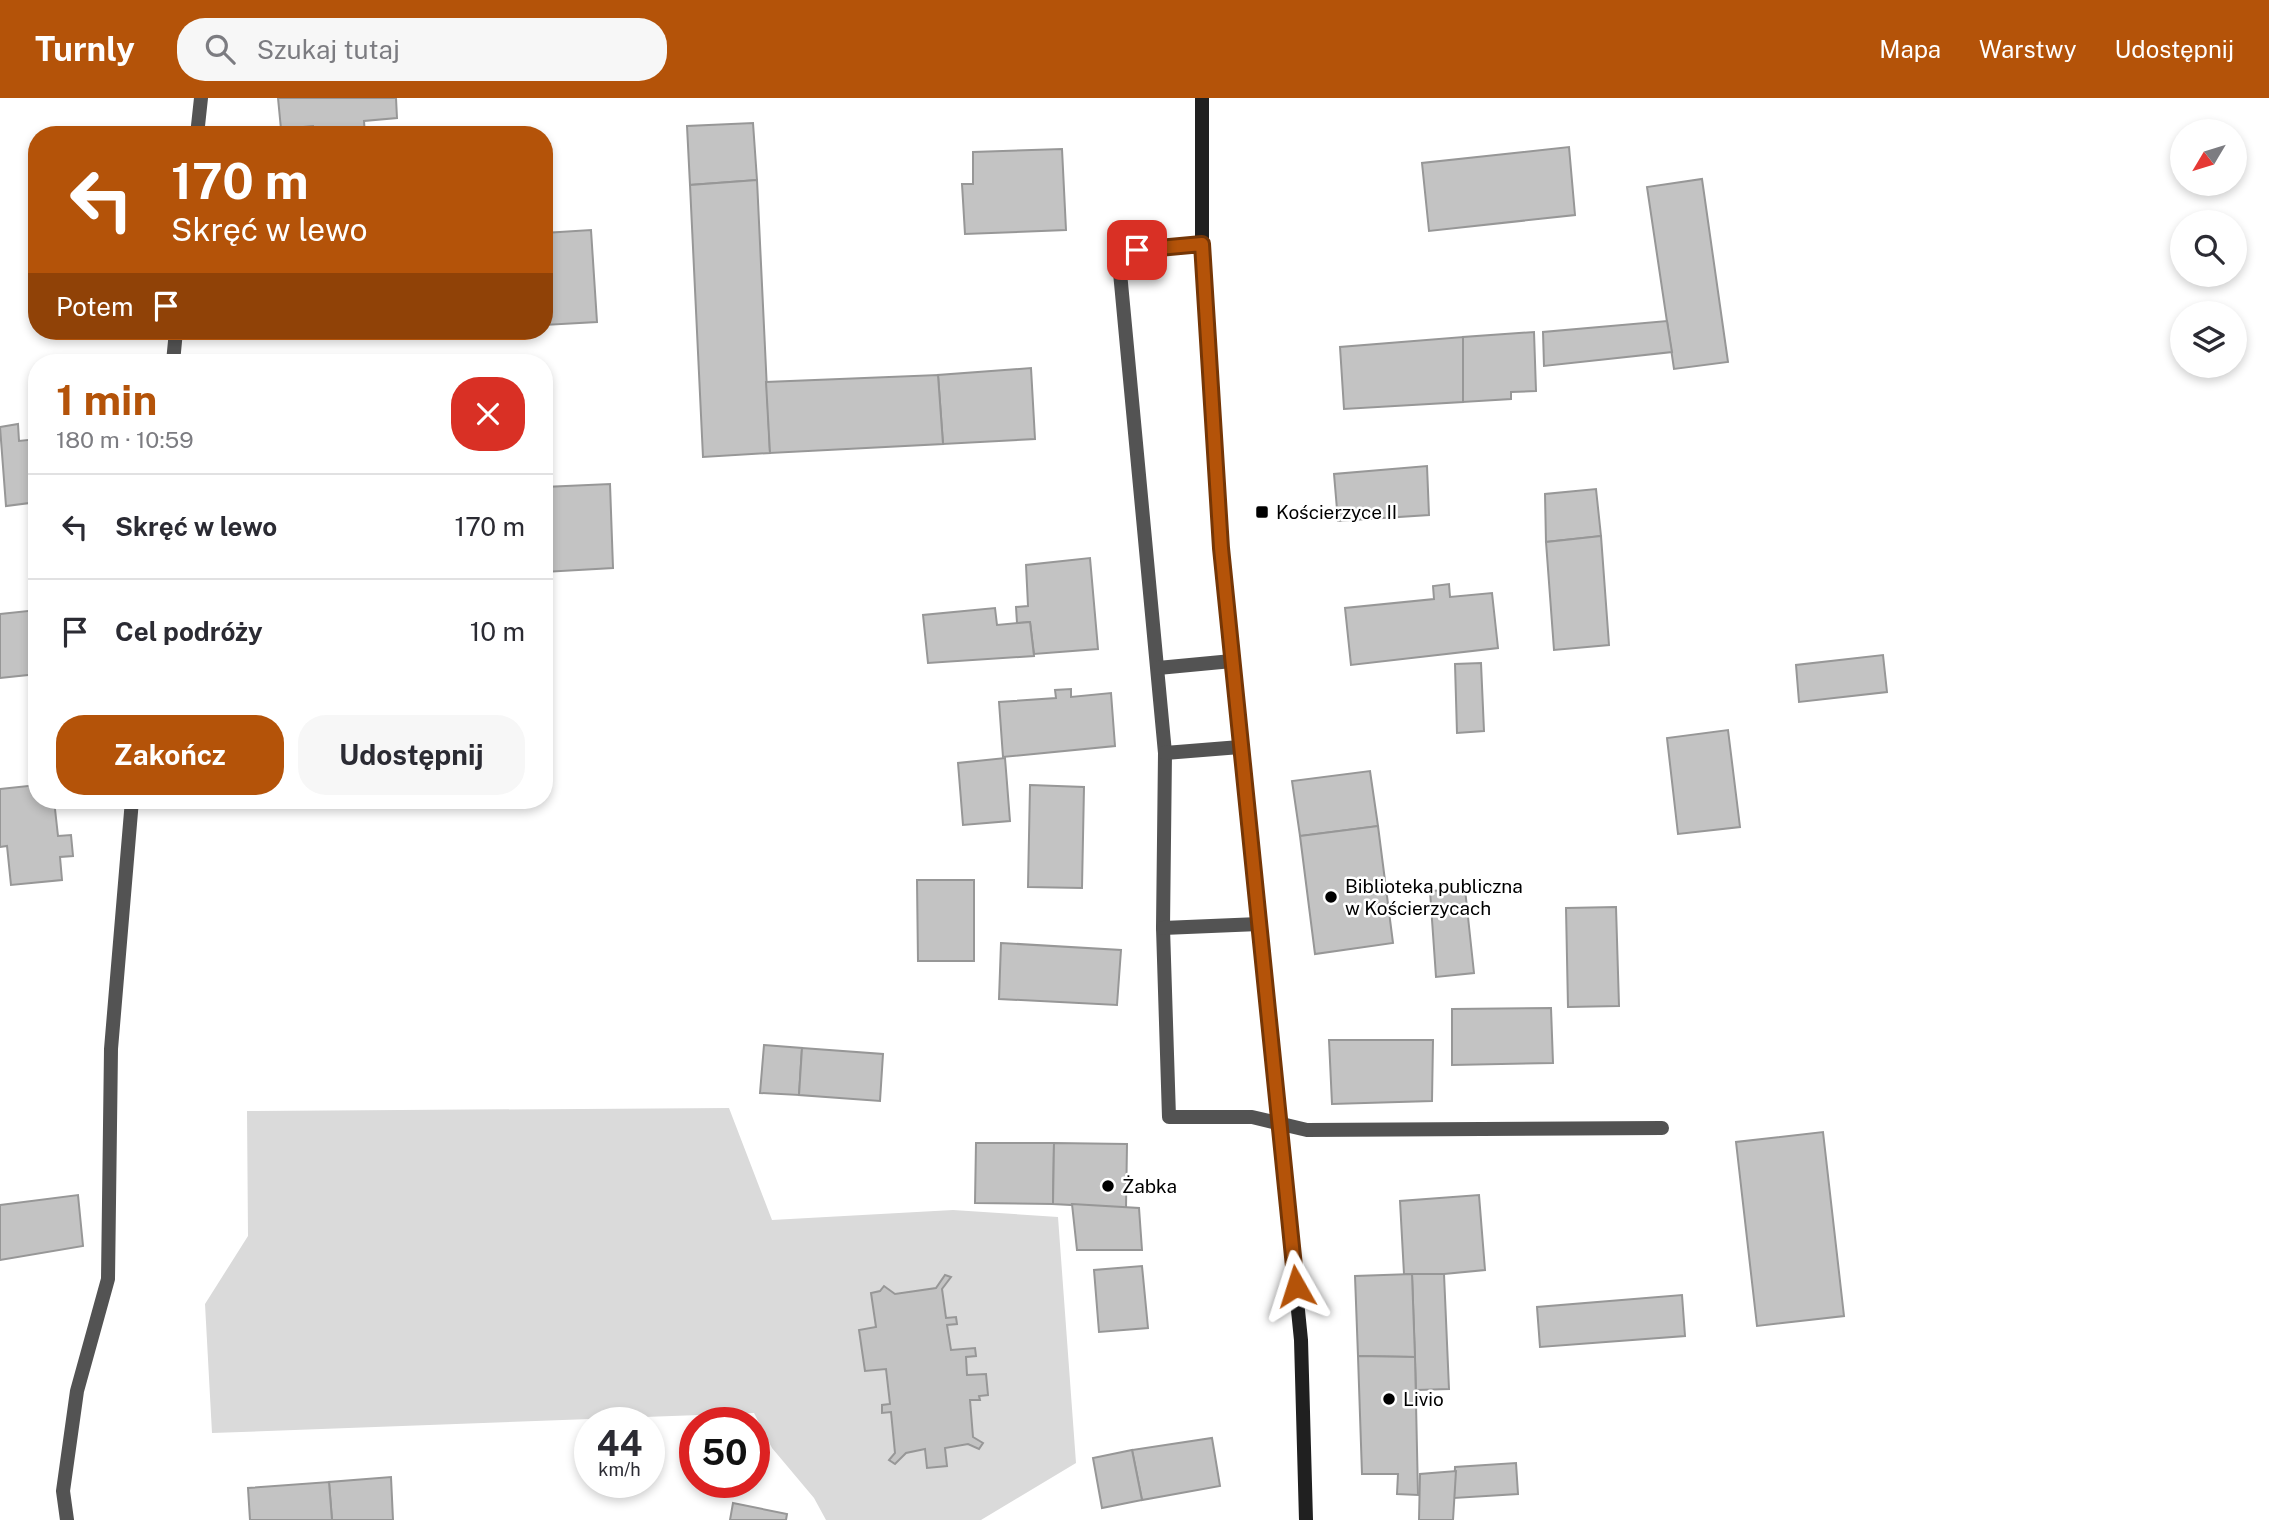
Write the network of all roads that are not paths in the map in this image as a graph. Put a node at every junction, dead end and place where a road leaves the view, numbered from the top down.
1 (201, 98) edge
2 (1202, 98) edge
3 (198, 126) edge
4 (1202, 244) junction
5 (1232, 661) junction
6 (1158, 668) junction
7 (1240, 747) junction
8 (1164, 754) junction
9 (131, 809) edge
10 (1259, 924) junction
11 (1163, 928) junction
12 (1280, 1124) junction
13 (1662, 1128) dead end
14 (68, 1520) edge
15 (1306, 1520) edge

1 - 3 street
2 - 4 main road
4 - 5 main road
4 - 6 street
5 - 6 street
5 - 7 main road
6 - 8 street
7 - 8 street
7 - 10 main road
8 - 11 street
9 - 14 street
10 - 11 street
10 - 12 main road
11 - 12 street
12 - 13 street
12 - 15 main road

